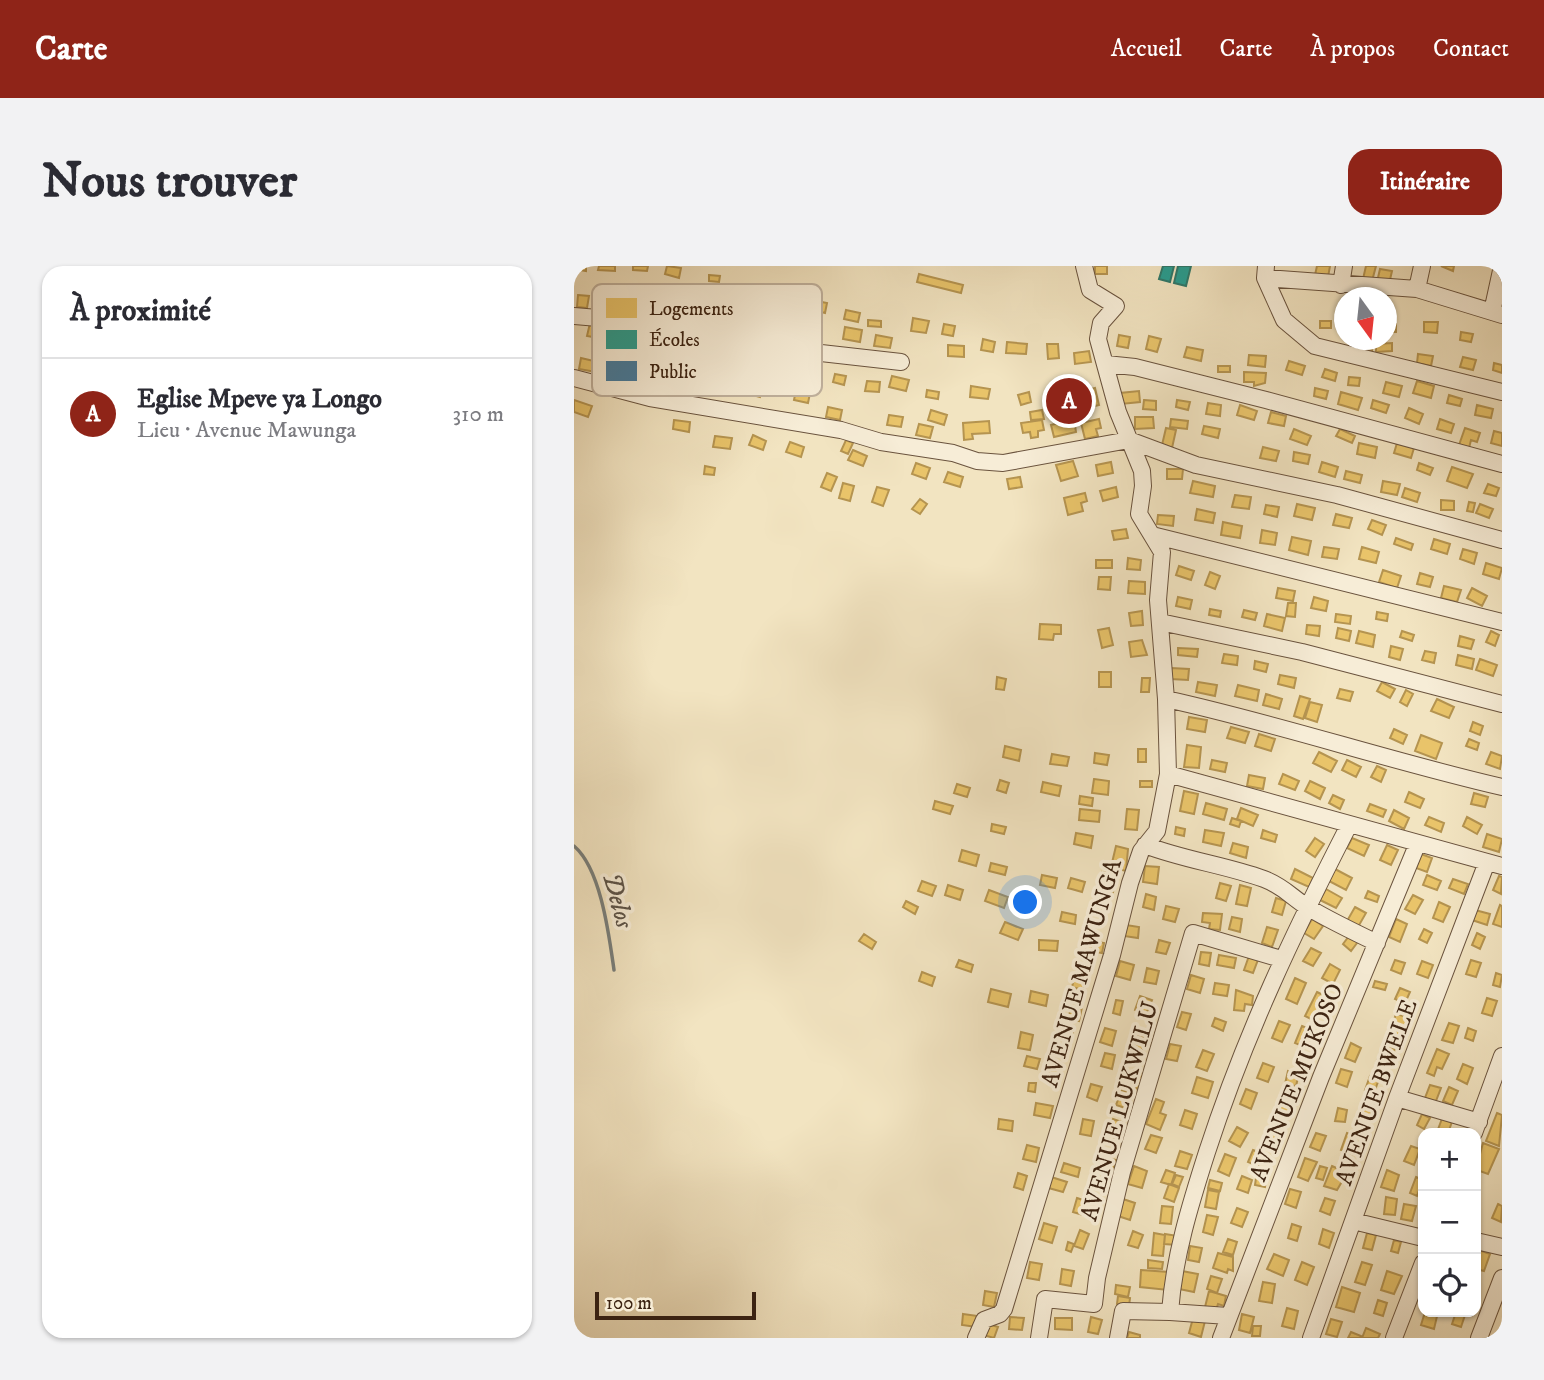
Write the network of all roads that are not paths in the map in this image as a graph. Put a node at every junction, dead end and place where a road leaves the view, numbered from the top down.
1 (1084, 266) edge
2 (1344, 266) edge
3 (1422, 266) edge
4 (1502, 266) edge
5 (1265, 272) edge
6 (1341, 285) junction
7 (1417, 289) junction
8 (1497, 313) edge
9 (574, 316) edge
10 (592, 318) edge
11 (822, 353) edge
12 (901, 362) dead end
13 (1106, 364) junction
14 (574, 378) edge
15 (592, 383) edge
16 (1502, 393) edge
17 (642, 396) edge
18 (1129, 440) junction
19 (1502, 464) edge
20 (1152, 535) junction
21 (1502, 540) edge
22 (1160, 622) junction
23 (1502, 622) edge
24 (1166, 699) junction
25 (1502, 704) edge
26 (1168, 774) junction
27 (1502, 787) edge
28 (1349, 825) junction
29 (1145, 845) junction
30 (1417, 845) junction
31 (1494, 864) edge
32 (1307, 907) junction
33 (1377, 943) junction
34 (1280, 959) junction
35 (1502, 1056) edge
36 (1397, 1098) junction
37 (1476, 1128) edge
38 (1353, 1221) junction
39 (1418, 1237) edge
40 (1481, 1242) edge
41 (1502, 1247) edge
42 (1418, 1276) edge
43 (1502, 1278) edge
44 (1094, 1304) junction
45 (1123, 1311) junction
46 (1170, 1312) junction
47 (1227, 1316) junction
48 (976, 1338) edge
49 (1039, 1338) edge
50 (1118, 1338) edge
51 (1221, 1338) edge
52 (1311, 1338) edge
53 (1394, 1338) edge
54 (1479, 1338) edge

1 - 13 street, AVENUE MAWUNGA
2 - 6 street
3 - 7 street
4 - 8 street
5 - 6 street
5 - 16 street
6 - 7 street
7 - 8 street
9 - 10 street
11 - 12 street
13 - 18 street, AVENUE MAWUNGA
13 - 19 street
14 - 15 street
17 - 18 street
18 - 20 street, AVENUE MAWUNGA
18 - 21 street
20 - 22 street, AVENUE MAWUNGA
20 - 23 street
22 - 24 street, AVENUE MAWUNGA
22 - 25 street
24 - 26 street, AVENUE MAWUNGA
24 - 27 street
26 - 28 street
26 - 29 street, AVENUE MAWUNGA
28 - 30 street
28 - 32 street
29 - 32 street
29 - 48 street, AVENUE MAWUNGA
30 - 31 street
30 - 33 street, AVENUE MUKOSO
31 - 36 street, AVENUE BWELE
32 - 33 street
32 - 34 street
33 - 47 street, AVENUE MUKOSO
34 - 44 street, AVENUE LUKWILU
34 - 46 street
35 - 37 street
36 - 37 street
36 - 38 street, AVENUE BWELE
38 - 39 street
38 - 52 street, AVENUE BWELE
40 - 41 street
42 - 53 street
43 - 54 street
44 - 45 street
44 - 49 street
45 - 46 street
45 - 50 street
46 - 47 street
47 - 51 street, AVENUE MUKOSO

